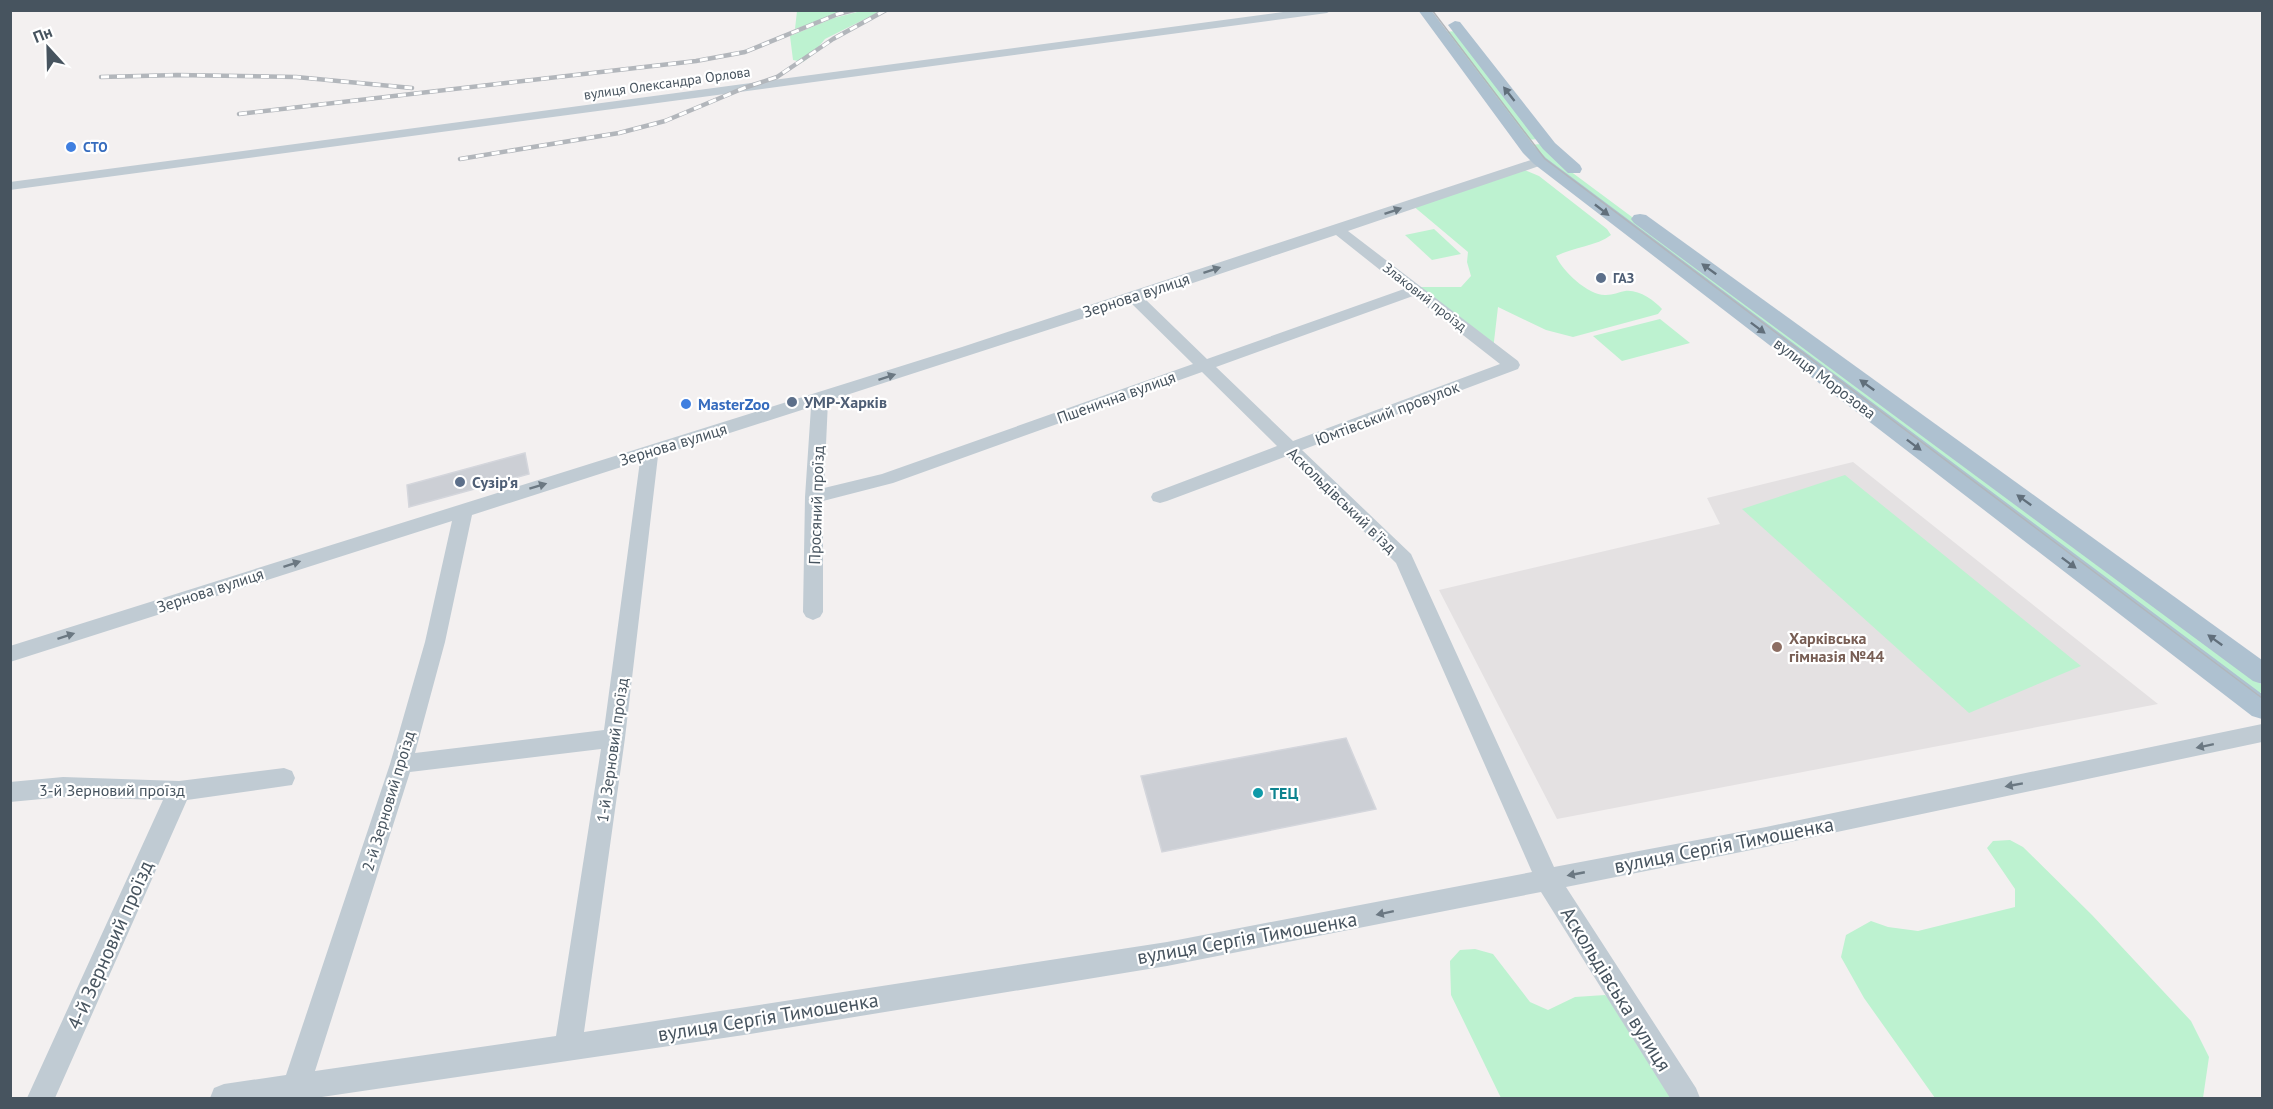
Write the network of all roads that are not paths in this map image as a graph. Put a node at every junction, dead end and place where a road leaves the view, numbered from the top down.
1 (1327, 10) edge
2 (1424, 10) edge
3 (1444, 10) edge
4 (1459, 29) junction
5 (1439, 31) junction
6 (1542, 151) junction
7 (10, 186) edge
8 (1338, 230) junction
9 (1415, 290) junction
10 (1133, 296) junction
11 (1203, 365) junction
12 (1512, 365) joint
13 (820, 399) junction
14 (1289, 450) junction
15 (651, 451) junction
16 (814, 497) junction
17 (1160, 497) dead end
18 (464, 509) junction
19 (813, 612) dead end
20 (10, 654) edge
21 (2262, 674) edge
22 (2262, 708) edge
23 (2262, 733) edge
24 (614, 738) junction
25 (401, 764) junction
26 (284, 778) dead end
27 (179, 791) junction
28 (10, 792) edge
29 (1547, 879) junction
30 (568, 1047) junction
31 (293, 1094) edge
32 (41, 1098) edge
33 (224, 1098) edge
34 (1686, 1098) edge

1 - 7 street, вулиця Олександра Орлова
2 - 5 main road, вулиця Морозова
3 - 4 main road, вулиця Морозова
4 - 5 main road
6 -> 4 main road, вулиця Морозова
5 - 6 main road, вулиця Морозова
8 -> 6 street, Зернова вулиця
21 -> 6 main road, вулиця Морозова
6 -> 22 main road, вулиця Морозова
8 - 9 street, Злаковий проїзд
10 -> 8 street, Зернова вулиця
9 - 11 street, Пшенична вулиця
9 - 12 street, Злаковий проїзд
10 - 11 street, Аскольдівський в'їзд
13 -> 10 street, Зернова вулиця
11 - 14 street, Аскольдівський в'їзд
11 - 16 street, Пшенична вулиця
12 - 14 street, Юмтівський провулок
13 - 15 street, Зернова вулиця
13 - 16 street, Просяний проїзд
14 - 17 street, Юмтівський провулок
14 - 29 street, Аскольдівський в'їзд
18 -> 15 street, Зернова вулиця
15 - 24 street, 1-й Зерновий проїзд
16 - 19 street, Просяний проїзд
20 -> 18 street, Зернова вулиця
18 - 25 street, 2-й Зерновий проїзд
23 -> 29 street, вулиця Сергія Тимошенка
24 - 25 street
24 - 30 street, 1-й Зерновий проїзд
25 - 31 street, 2-й Зерновий проїзд
26 - 27 street, 3-й Зерновий проїзд
27 - 28 street, 3-й Зерновий проїзд
27 - 32 street, 4-й Зерновий проїзд
29 -> 30 street, вулиця Сергія Тимошенка
29 - 34 street, Аскольдівська вулиця
30 - 31 street, вулиця Сергія Тимошенка
31 - 33 street, вулиця Сергія Тимошенка

